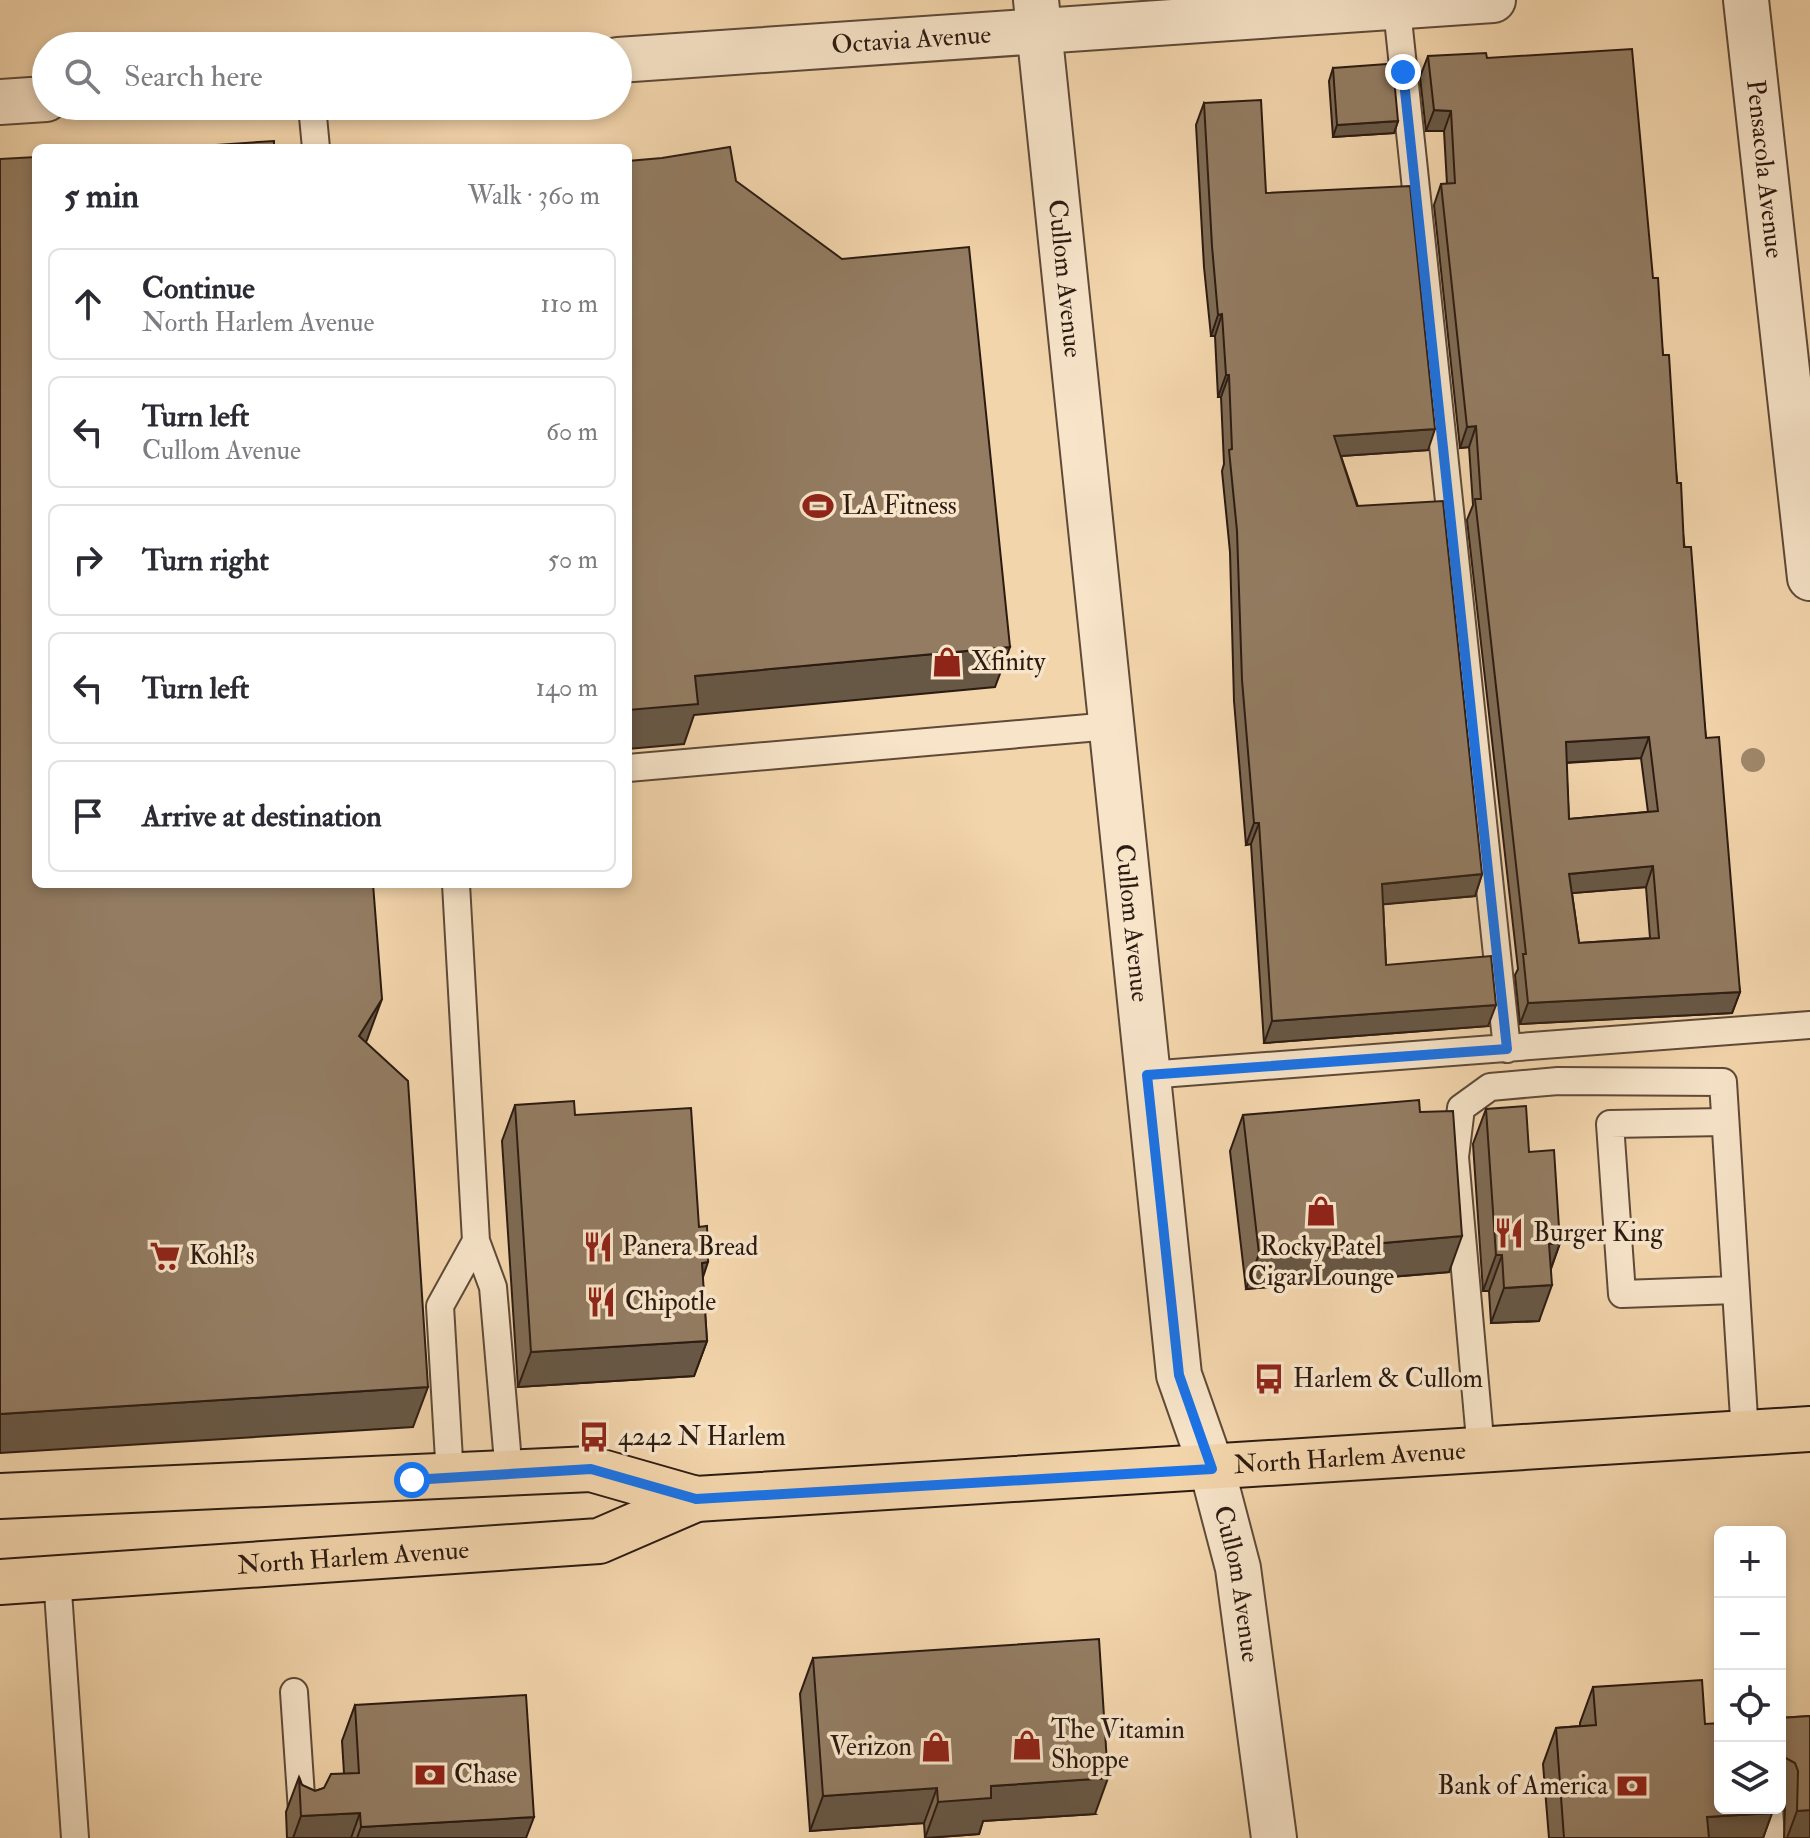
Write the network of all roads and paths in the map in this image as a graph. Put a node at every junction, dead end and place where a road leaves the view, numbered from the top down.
1 (1493, 0) edge
2 (1746, 0) edge
3 (1396, 3) edge
4 (1038, 16) edge
5 (632, 59) edge
6 (32, 100) edge
7 (0, 102) edge
8 (313, 120) edge
9 (316, 144) edge
10 (1810, 578) edge
11 (1111, 726) junction
12 (632, 768) edge
13 (456, 888) edge
14 (1810, 1025) edge
15 (1507, 1049) junction
16 (1147, 1075) junction
17 (1724, 1122) junction
18 (476, 1241) junction
19 (1735, 1290) junction
20 (1810, 1429) edge
21 (1745, 1434) junction
22 (1481, 1451) junction
23 (1212, 1469) junction
24 (509, 1474) junction
25 (450, 1477) junction
26 (0, 1496) edge
27 (696, 1499) junction
28 (57, 1577) junction
29 (0, 1582) edge
30 (294, 1692) dead end
31 (302, 1811) edge
32 (1769, 1814) edge
33 (75, 1838) edge
34 (1274, 1838) edge
35 (1771, 1838) edge

1 - 3 street, Octavia Avenue
2 - 10 street, Pensacola Avenue
3 - 4 street, Octavia Avenue
3 - 15 lane
4 - 5 street, Octavia Avenue
4 - 11 street, Cullom Avenue
6 - 7 street
8 - 9 lane
11 - 12 lane
11 - 16 street, Cullom Avenue
13 - 18 lane
14 - 15 lane
15 - 16 lane
16 - 23 street, Cullom Avenue
17 - 19 lane
17 - 19 lane
17 - 22 lane
18 - 24 lane
18 - 25 lane
19 - 21 lane
20 - 21 main road, North Harlem Avenue
21 - 22 main road, North Harlem Avenue
22 - 23 main road, North Harlem Avenue
23 - 27 main road, North Harlem Avenue
23 - 34 street, Cullom Avenue
24 - 25 main road, North Harlem Avenue
24 - 27 main road, North Harlem Avenue
25 - 26 main road, North Harlem Avenue
27 - 28 main road, North Harlem Avenue
28 - 29 main road, North Harlem Avenue
28 - 33 lane
30 - 31 lane
32 - 35 lane

